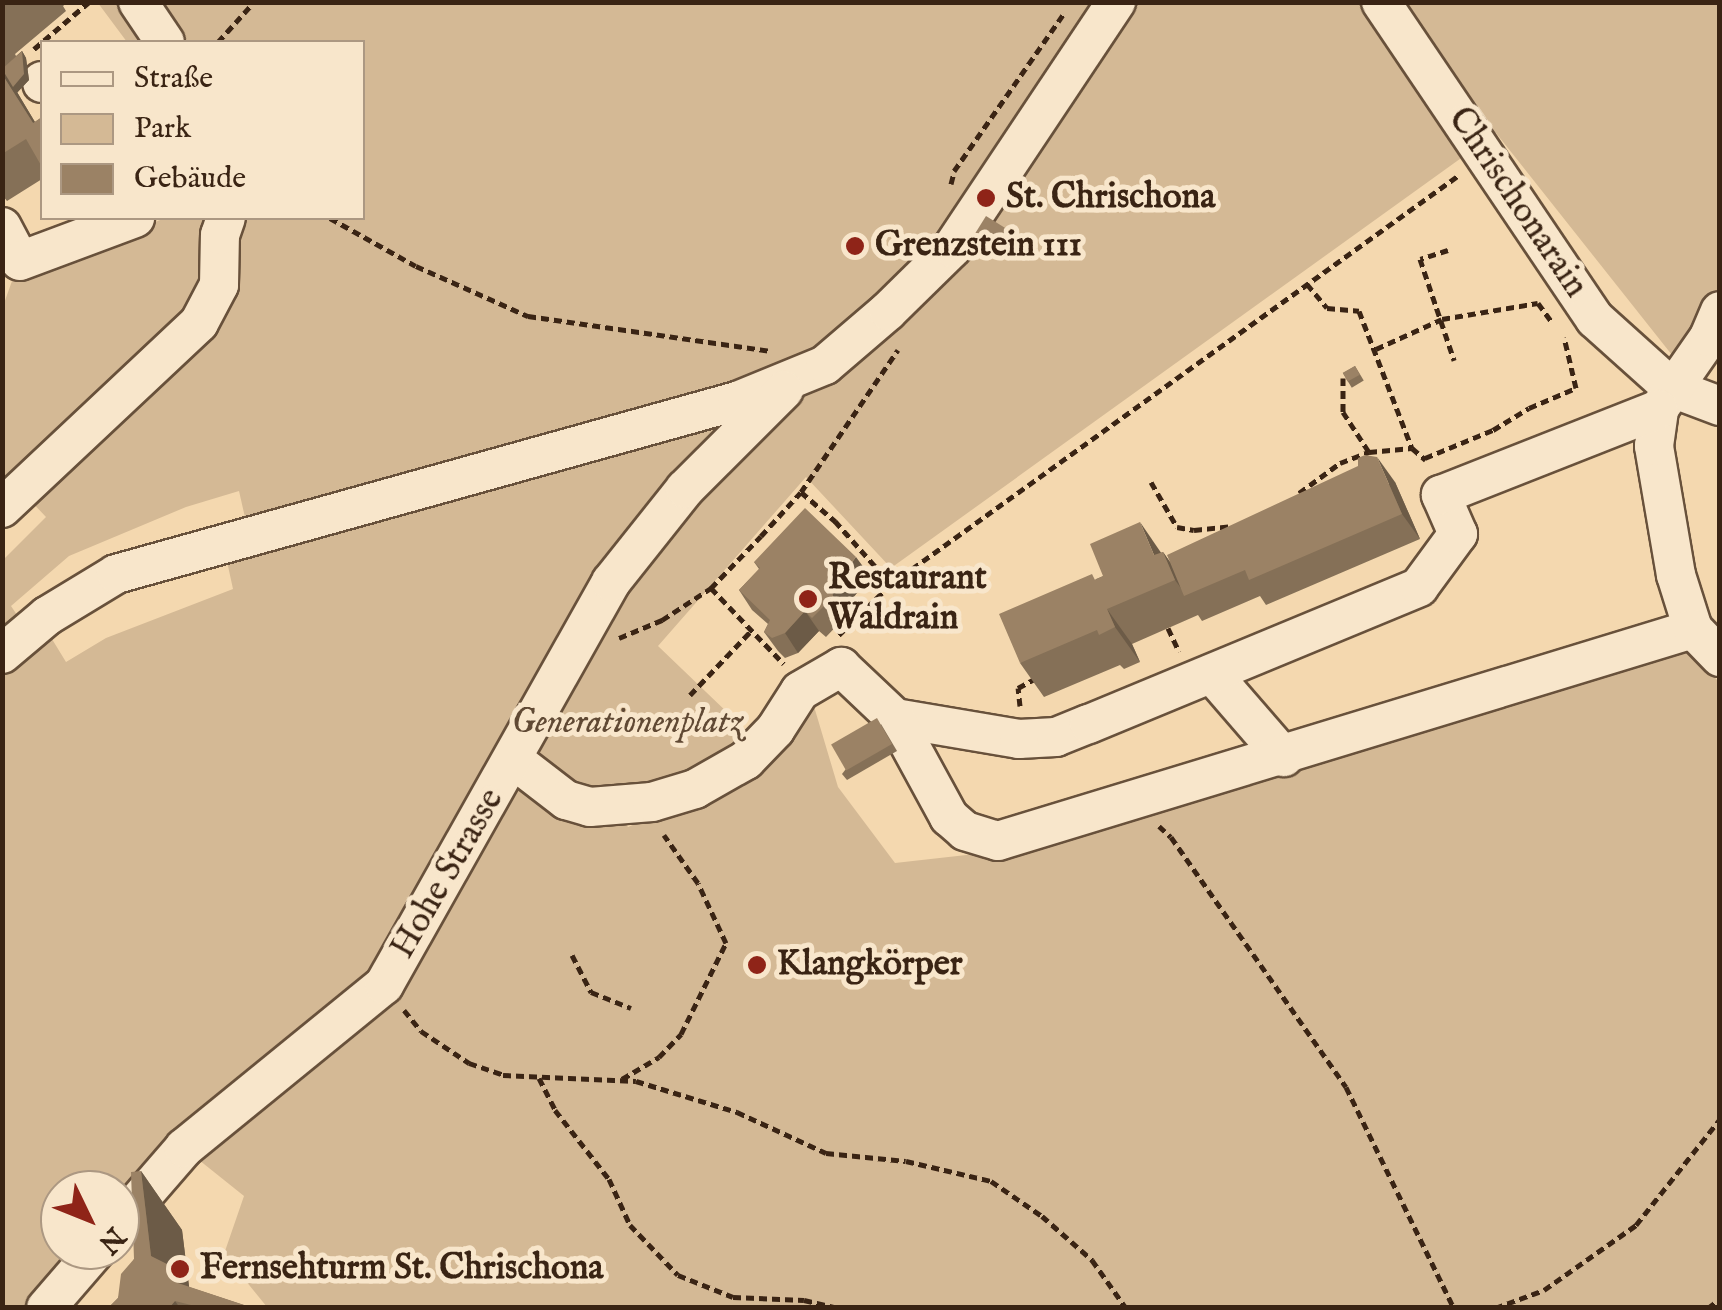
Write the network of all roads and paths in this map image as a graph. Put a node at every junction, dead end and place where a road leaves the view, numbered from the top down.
1 (138, 2) edge
2 (254, 2) edge
3 (1071, 2) edge
4 (1116, 2) edge
5 (1381, 2) edge
6 (84, 4) edge
7 (60, 40) edge
8 (164, 40) edge
9 (220, 40) edge
10 (1486, 155) junction
11 (964, 181) dead end
12 (131, 220) edge
13 (225, 220) edge
14 (334, 220) edge
15 (2, 227) edge
16 (1448, 250) dead end
17 (1307, 284) junction
18 (1720, 311) edge
19 (1442, 319) junction
20 (906, 338) dead end
21 (1376, 349) junction
22 (1454, 360) dead end
23 (825, 365) junction
24 (1343, 378) edge
25 (790, 383) junction
26 (1665, 398) junction
27 (1720, 406) edge
28 (1412, 448) junction
29 (1369, 452) junction
30 (1425, 458) junction
31 (1151, 482) dead end
32 (801, 492) junction
33 (1298, 494) edge
34 (1434, 498) junction
35 (2, 508) edge
36 (1236, 525) edge
37 (891, 584) junction
38 (711, 588) junction
39 (1694, 629) junction
40 (752, 631) junction
41 (837, 637) dead end
42 (2, 654) edge
43 (568, 654) junction
44 (1720, 657) edge
45 (1212, 674) junction
46 (808, 687) junction
47 (690, 695) dead end
48 (895, 718) junction
49 (1284, 756) junction
50 (514, 760) junction
51 (668, 797) junction
52 (1132, 803) junction
53 (572, 956) dead end
54 (384, 985) junction
55 (631, 1008) dead end
56 (540, 1078) junction
57 (620, 1080) junction
58 (1720, 1119) edge
59 (140, 1199) edge
60 (79, 1270) edge
61 (1720, 1298) edge
62 (46, 1308) edge
63 (840, 1308) edge
64 (1126, 1308) edge
65 (1454, 1308) edge
66 (1495, 1308) edge
67 (1708, 1308) edge

1 - 8 street
2 - 9 path
3 - 11 path
4 - 23 street, Hohe Strasse
5 - 10 street, Chrischonarain
6 - 7 path
10 - 17 path
10 - 26 street, Chrischonarain
12 - 15 street
13 - 35 street
14 - 23 path
16 - 19 path
17 - 21 path
17 - 37 path
18 - 26 street
19 - 21 path
19 - 22 path
19 - 30 path
20 - 32 path
21 - 28 path
23 - 25 street, Hohe Strasse
24 - 29 path
25 - 42 street, Hohe Strasse
25 - 43 street, Hohe Strasse
26 - 27 street, Chrischonarain
26 - 34 street
26 - 39 street
28 - 29 path
28 - 30 path
29 - 33 path
30 - 34 path
31 - 36 path
32 - 37 path
32 - 38 path
34 - 45 street
37 - 41 path
38 - 40 path
38 - 43 path
39 - 44 street
39 - 49 street
40 - 46 path
40 - 47 path
43 - 50 street, Hohe Strasse
45 - 48 street
45 - 49 street
46 - 48 street
46 - 51 street
48 - 52 street
49 - 52 street
50 - 51 street
50 - 54 street, Hohe Strasse
51 - 57 path
52 - 65 path
53 - 55 path
54 - 56 path
54 - 59 street, Hohe Strasse
56 - 57 path
56 - 63 path
57 - 64 path
58 - 66 path
60 - 62 street
61 - 67 path

